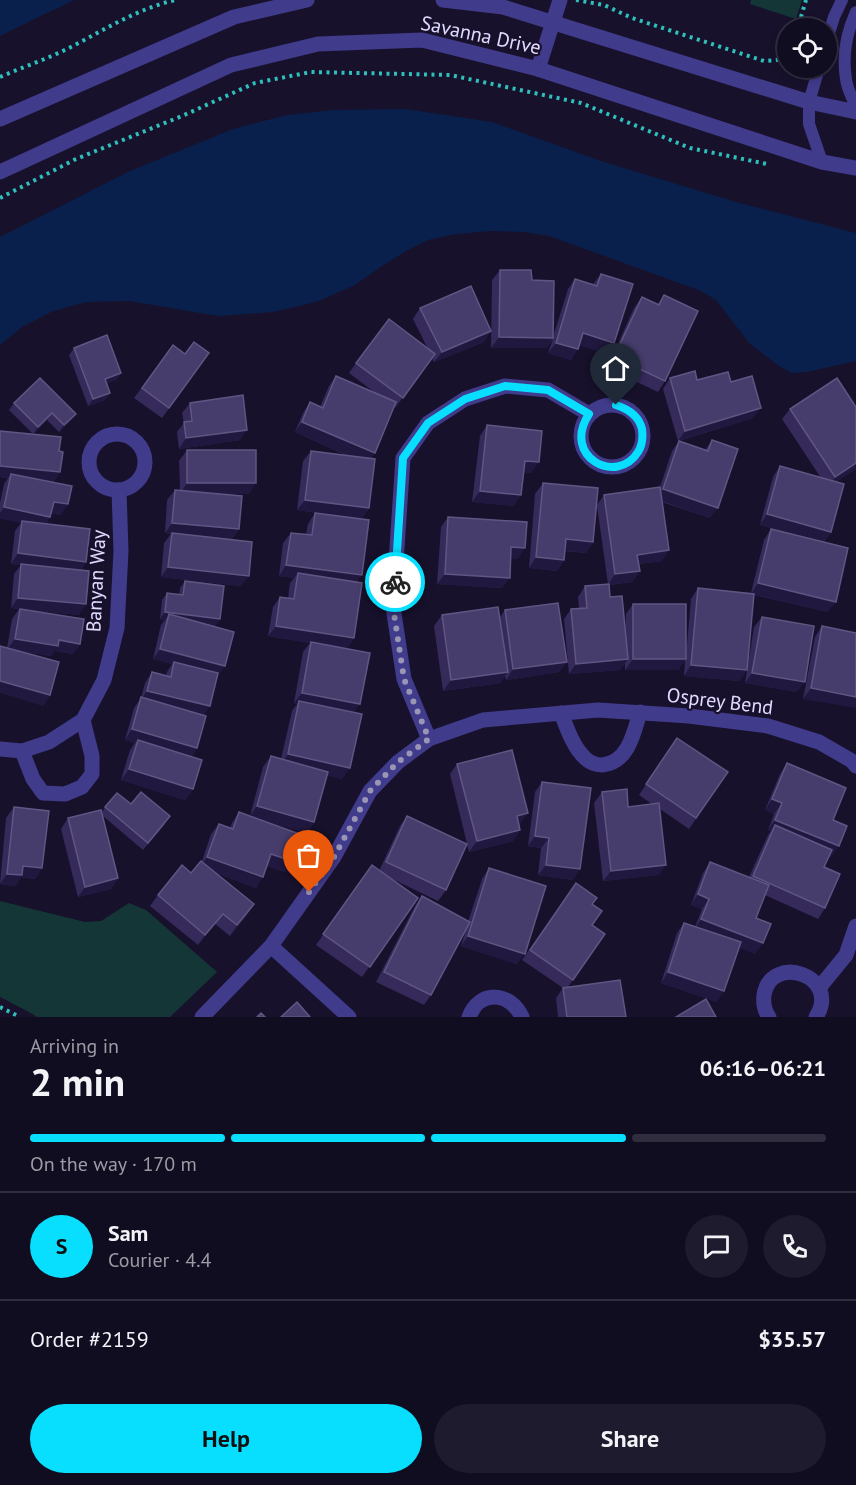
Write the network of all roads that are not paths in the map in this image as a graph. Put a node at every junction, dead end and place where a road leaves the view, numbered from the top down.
1 (307, 0) edge
2 (443, 0) edge
3 (561, 0) edge
4 (842, 0) edge
5 (856, 12) edge
6 (834, 18) edge
7 (554, 22) junction
8 (538, 69) junction
9 (816, 78) edge
10 (809, 102) junction
11 (856, 107) edge
12 (856, 112) edge
13 (0, 119) edge
14 (822, 162) junction
15 (856, 168) edge
16 (0, 172) edge
17 (589, 414) junction
18 (120, 490) dead end
19 (640, 712) junction
20 (561, 713) junction
21 (83, 720) junction
22 (429, 739) junction
23 (0, 749) edge
24 (22, 751) junction
25 (855, 761) edge
26 (856, 926) edge
27 (271, 946) junction
28 (819, 988) junction
29 (202, 1017) edge
30 (349, 1017) edge
31 (469, 1017) edge
32 (522, 1017) edge
33 (769, 1017) edge
34 (816, 1017) edge

1 - 13 street
2 - 7 street, Savanna Drive
3 - 7 street
4 - 6 lane
5 - 11 lane
7 - 8 street
7 - 10 street, Savanna Drive
8 - 14 street, Savanna Drive
8 - 16 street, Savanna Drive
9 - 10 lane
10 - 12 street, Savanna Drive
10 - 14 lane
14 - 15 street, Savanna Drive
17 - 17 street
17 - 22 street
18 - 21 street, Banyan Way
19 - 20 street, Osprey Bend
19 - 20 street, Osprey Bend
19 - 25 street, Osprey Bend
20 - 22 street, Osprey Bend
21 - 24 street, Banyan Way
21 - 24 street
22 - 27 street, Osprey Bend
23 - 24 street, Banyan Way
26 - 28 street
27 - 29 street, Osprey Bend
27 - 30 street
28 - 33 street
28 - 34 street
31 - 32 street

